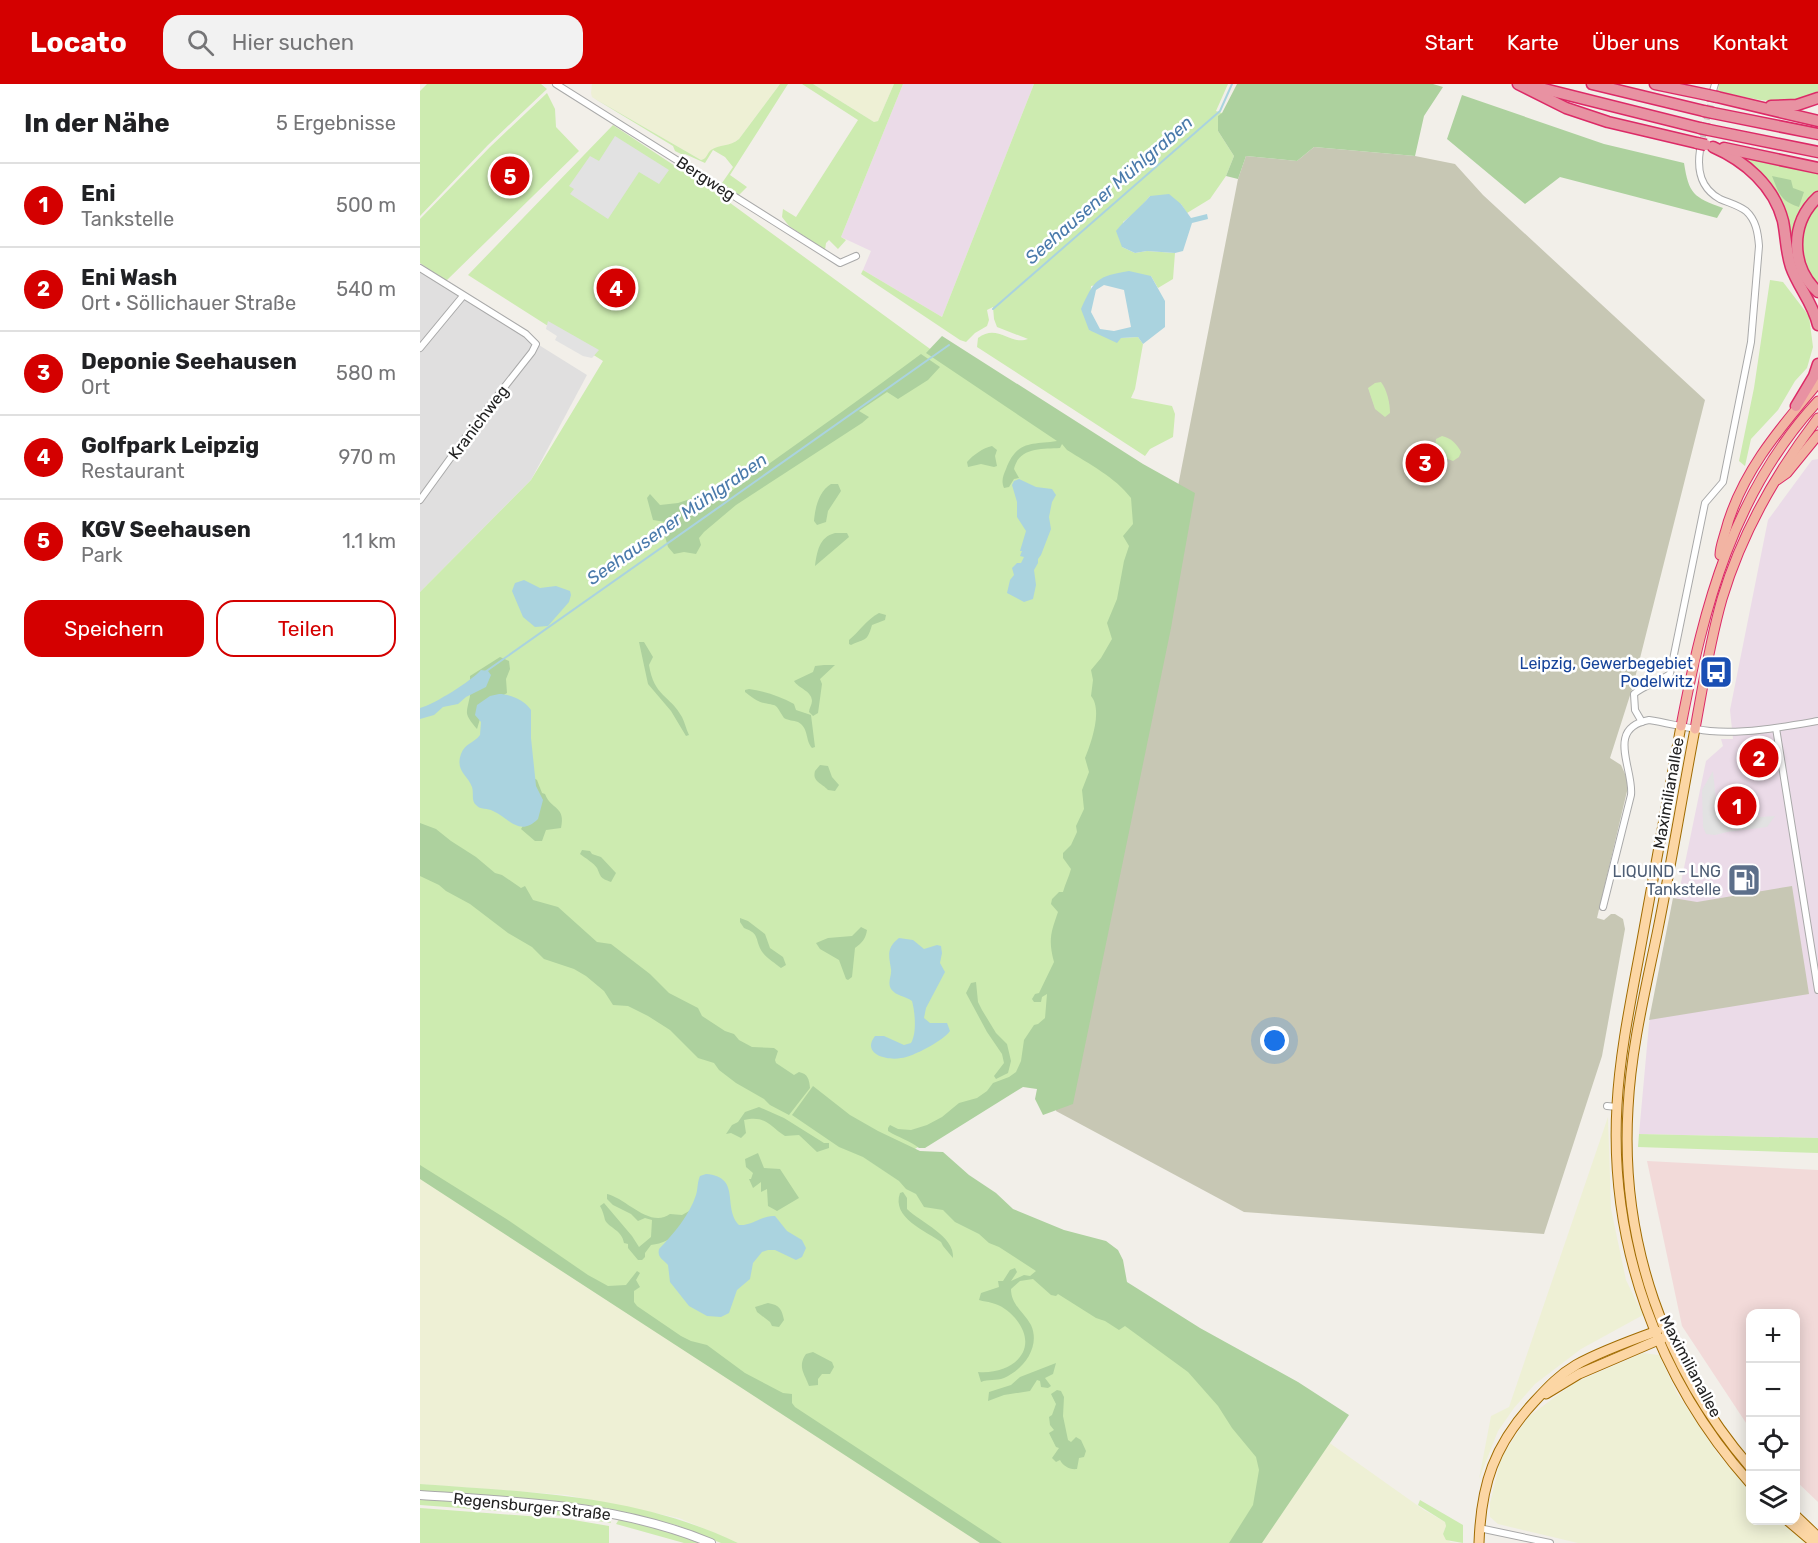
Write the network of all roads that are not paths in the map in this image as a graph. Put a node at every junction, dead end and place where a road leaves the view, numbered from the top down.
1 (556, 84) edge
2 (1518, 84) edge
3 (1523, 84) edge
4 (1592, 84) edge
5 (1656, 84) edge
6 (1713, 92) edge
7 (1818, 98) edge
8 (1753, 106) junction
9 (1818, 121) edge
10 (1818, 134) edge
11 (1704, 146) junction
12 (1818, 152) edge
13 (1818, 168) edge
14 (1818, 197) edge
15 (856, 256) dead end
16 (420, 268) edge
17 (1818, 292) edge
18 (463, 296) junction
19 (1818, 325) edge
20 (420, 348) edge
21 (1818, 364) edge
22 (1818, 383) edge
23 (1818, 400) edge
24 (1796, 406) junction
25 (1818, 418) edge
26 (1818, 435) edge
27 (1772, 483) junction
28 (420, 500) edge
29 (1721, 564) junction
30 (1818, 721) edge
31 (1642, 722) junction
32 (1681, 726) junction
33 (1776, 728) junction
34 (1695, 729) junction
35 (1603, 907) dead end
36 (1818, 990) edge
37 (1665, 1332) junction
38 (1656, 1336) junction
39 (1746, 1462) edge
40 (1746, 1478) edge
41 (420, 1495) edge
42 (1800, 1520) edge
43 (1792, 1525) edge
44 (1479, 1528) junction
45 (1818, 1537) edge
46 (711, 1543) edge
47 (1479, 1543) edge
48 (1550, 1543) edge
49 (1814, 1543) edge

1 - 15 street, Bergweg
2 - 11 highway
3 - 12 highway
4 - 10 highway
5 - 6 highway
6 - 8 highway
7 - 8 highway
8 - 9 highway
11 - 13 highway
11 - 19 highway
11 - 31 street
14 - 17 highway
16 - 18 street
18 - 20 street
18 - 28 street, Kranichweg
21 - 24 highway
22 - 24 highway
23 - 29 highway, Maximilianallee
24 - 29 highway
25 - 27 highway, Maximilianallee
26 - 27 highway
27 - 34 highway, Maximilianallee
29 - 32 highway, Maximilianallee
30 - 33 street
31 - 32 street, Maximilianallee
31 - 35 street
32 - 34 street
32 - 38 main road, Maximilianallee
33 - 34 street
33 - 36 street
34 - 37 main road, Maximilianallee
37 - 38 main road
37 - 39 main road, Maximilianallee
38 - 40 main road, Maximilianallee
38 - 44 main road
41 - 46 street, Regensburger Straße
42 - 45 main road
43 - 49 main road
44 - 47 main road
44 - 48 street

